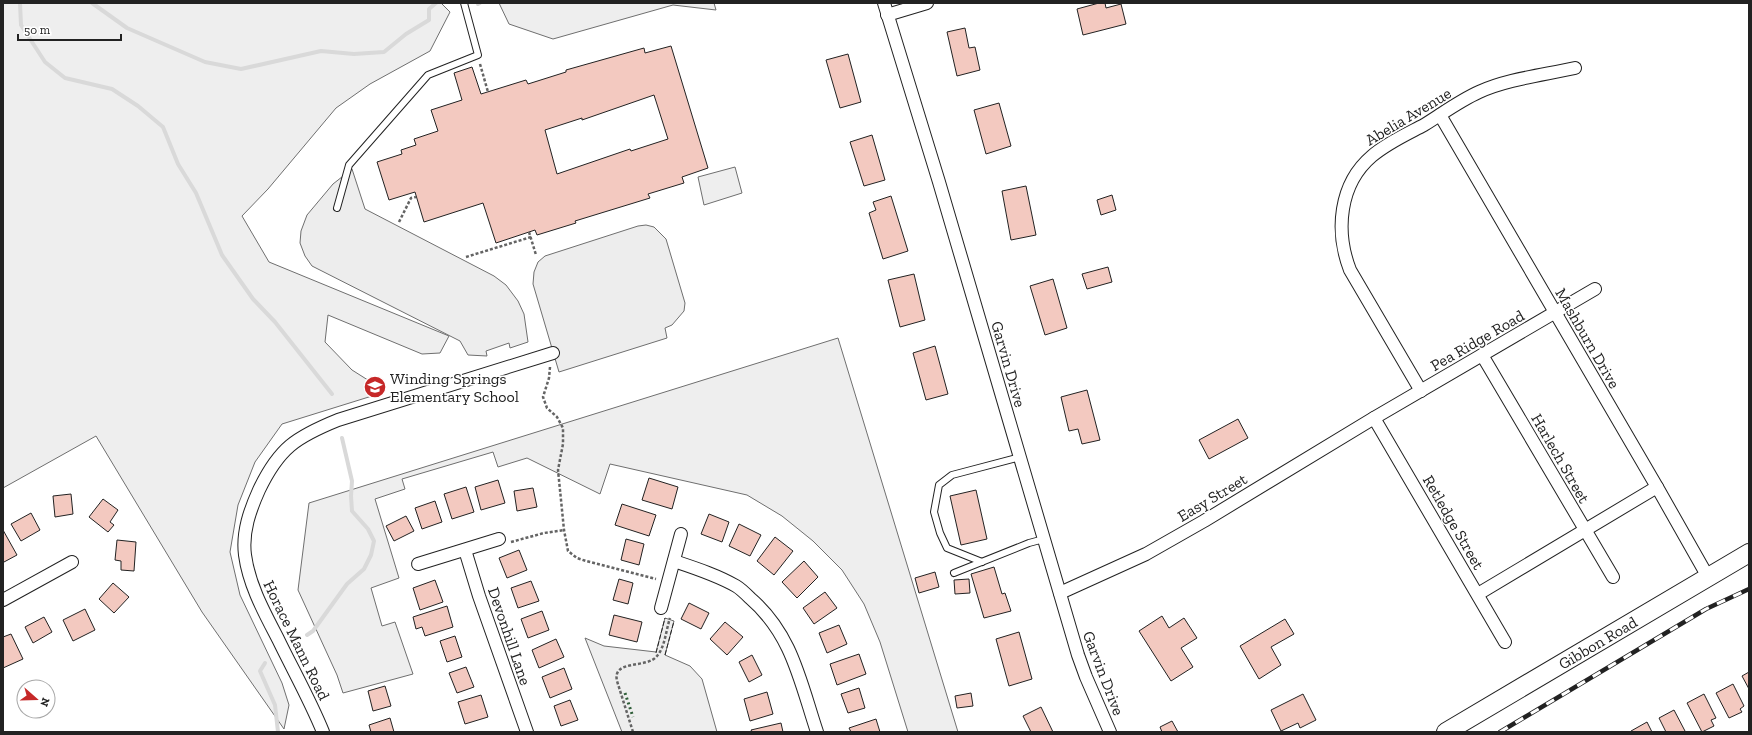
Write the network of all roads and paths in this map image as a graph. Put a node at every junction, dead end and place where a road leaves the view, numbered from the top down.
1 (464, 3) edge
2 (927, 3) edge
3 (885, 9) edge
4 (478, 55) junction
5 (1575, 68) dead end
6 (488, 92) dead end
7 (1440, 116) junction
8 (416, 197) dead end
9 (337, 208) dead end
10 (399, 222) dead end
11 (529, 232) dead end
12 (531, 237) junction
13 (536, 255) dead end
14 (466, 257) dead end
15 (1595, 289) dead end
16 (1555, 313) junction
17 (553, 353) dead end
18 (1482, 355) junction
19 (549, 364) dead end
20 (1421, 391) junction
21 (1374, 418) junction
22 (1020, 457) junction
23 (1658, 487) junction
24 (564, 530) junction
25 (1585, 530) junction
26 (681, 534) dead end
27 (1044, 539) junction
28 (504, 541) joint
29 (465, 550) junction
30 (1749, 553) edge
31 (674, 561) junction
32 (72, 562) dead end
33 (982, 562) junction
34 (418, 564) dead end
35 (954, 573) dead end
36 (1613, 576) dead end
37 (1708, 577) junction
38 (660, 580) dead end
39 (1060, 593) junction
40 (1478, 594) junction
41 (3, 600) edge
42 (661, 608) dead end
43 (670, 618) dead end
44 (1506, 642) dead end
45 (322, 732) edge
46 (527, 732) edge
47 (633, 732) edge
48 (817, 732) edge
49 (1110, 732) edge
50 (1446, 732) edge

1 - 4 lane
2 - 3 street
3 - 22 street, Garvin Drive
4 - 6 path
4 - 9 lane
5 - 7 street, Abelia Avenue
7 - 16 street, Mashburn Drive
7 - 20 street, Abelia Avenue
8 - 10 path
11 - 12 path
12 - 13 path
12 - 14 path
15 - 16 street, Pea Ridge Road
16 - 18 street, Pea Ridge Road
16 - 23 street, Mashburn Drive
17 - 45 street, Horace Mann Road
18 - 20 street, Pea Ridge Road
18 - 25 street, Harlech Street
19 - 24 path
20 - 21 street, Pea Ridge Road
21 - 39 street, Easy Street
21 - 40 street, Retledge Street
22 - 27 street, Garvin Drive
22 - 33 lane
23 - 25 street
23 - 37 street, Mashburn Drive
24 - 28 path
24 - 38 path
25 - 36 street, Harlech Street
25 - 40 street
26 - 31 street
27 - 33 lane
27 - 39 street, Garvin Drive
28 - 29 street
29 - 34 street
29 - 46 street, Devonhill Lane
30 - 37 main road, Gibbon Road
31 - 42 street
31 - 48 street
32 - 41 street
33 - 35 lane
37 - 50 main road, Gibbon Road
39 - 49 street, Garvin Drive
40 - 44 street, Retledge Street
43 - 47 path

